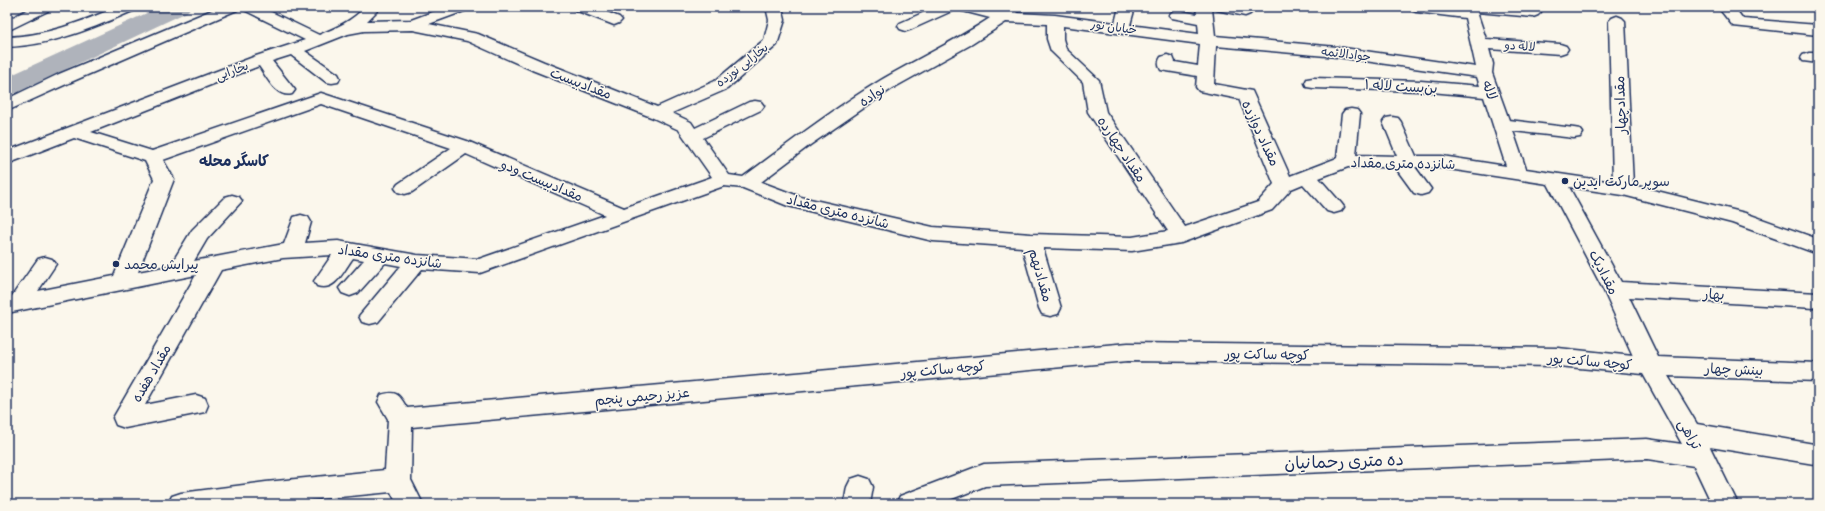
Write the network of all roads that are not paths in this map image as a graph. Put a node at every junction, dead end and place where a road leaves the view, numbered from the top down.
1 (45, 7) edge
2 (130, 7) edge
3 (232, 7) edge
4 (249, 7) edge
5 (373, 7) edge
6 (462, 7) edge
7 (580, 7) edge
8 (774, 7) edge
9 (949, 7) edge
10 (964, 7) edge
11 (1127, 7) edge
12 (1218, 7) edge
13 (1416, 7) edge
14 (1726, 7) edge
15 (1470, 9) edge
16 (1245, 11) dead end
17 (1008, 12) edge
18 (1532, 12) dead end
19 (1618, 12) edge
20 (1205, 13) edge
21 (1178, 15) dead end
22 (614, 20) dead end
23 (1055, 20) junction
24 (413, 25) junction
25 (7, 26) edge
26 (906, 26) dead end
27 (1122, 28) junction
28 (344, 30) junction
29 (1818, 30) edge
30 (1208, 40) junction
31 (319, 41) junction
32 (7, 42) edge
33 (1479, 43) junction
34 (293, 49) junction
35 (1560, 50) dead end
36 (262, 59) junction
37 (1167, 60) dead end
38 (1484, 73) junction
39 (332, 78) dead end
40 (1205, 79) junction
41 (1313, 83) dead end
42 (286, 90) dead end
43 (1490, 92) junction
44 (7, 106) edge
45 (755, 106) dead end
46 (657, 113) junction
47 (1352, 114) dead end
48 (1392, 122) dead end
49 (1502, 124) junction
50 (73, 132) junction
51 (1574, 133) dead end
52 (692, 136) junction
53 (463, 146) junction
54 (152, 157) junction
55 (7, 158) edge
56 (1346, 161) junction
57 (1404, 161) junction
58 (1518, 173) junction
59 (1306, 176) junction
60 (1555, 179) junction
61 (723, 180) junction
62 (747, 183) junction
63 (1284, 184) junction
64 (405, 188) dead end
65 (1421, 189) dead end
66 (1623, 189) junction
67 (232, 201) dead end
68 (1334, 207) dead end
69 (623, 215) junction
70 (301, 222) dead end
71 (1181, 236) junction
72 (1031, 241) junction
73 (1818, 247) edge
74 (292, 250) junction
75 (347, 250) junction
76 (380, 256) junction
77 (417, 262) junction
78 (45, 264) dead end
79 (213, 265) junction
80 (178, 271) junction
81 (325, 281) dead end
82 (123, 282) junction
83 (350, 288) dead end
84 (1614, 289) junction
85 (1814, 300) dead end
86 (13, 304) edge
87 (1050, 308) dead end
88 (370, 316) dead end
89 (1650, 366) junction
90 (1818, 372) edge
91 (884, 374) joint
92 (196, 405) dead end
93 (1690, 433) junction
94 (1814, 454) dead end
95 (1703, 457) junction
96 (398, 480) junction
97 (181, 504) edge
98 (410, 504) edge
99 (909, 504) edge
100 (1725, 504) edge

1 - 25 street
2 - 32 street
3 - 44 street
4 - 31 street
5 - 28 street
6 - 24 street, بخارایی
7 - 22 street
8 - 46 street, بخارایی نوزده
9 - 26 street
10 - 17 street, خیابان نور
11 - 27 street
12 - 16 street
13 - 15 street
14 - 29 street
15 - 18 street
15 - 33 street, لاله
17 - 23 street, خیابان نور
17 - 62 street, نواده
19 - 66 street, مقدادچهار
20 - 21 street
20 - 30 street
23 - 27 street, خیابان نور
23 - 71 street, مقداد چهارده
24 - 28 street, بخارایی
24 - 46 street, مقدادبیست
27 - 30 street, خیابان نور
28 - 31 street, بخارایی
30 - 38 street, جوادالائمه
30 - 40 street
31 - 34 street, بخارایی
33 - 35 street, لاله دو
33 - 38 street, لاله
34 - 36 street, بخارایی
34 - 39 street
36 - 42 street
36 - 50 street, بخارایی
37 - 40 street
38 - 43 street, لاله
40 - 63 street, مقداد دوازده
41 - 43 street, بن‌بست لاله ۱
43 - 49 street, لاله
45 - 52 street
46 - 52 street, مقدادبیست
47 - 56 street
48 - 57 street
49 - 51 street
49 - 58 street, لاله
50 - 54 street
50 - 55 street, بخارایی
52 - 61 street, مقدادبیست
53 - 54 street, مقدادبیست ودو
53 - 64 street
53 - 69 street, مقدادبیست ودو
54 - 82 street
56 - 57 street, شانزده متری مقداد
56 - 59 street, شانزده متری مقداد
57 - 58 street, شانزده متری مقداد
57 - 65 street
58 - 60 street, شانزده متری مقداد
59 - 63 street, شانزده متری مقداد
59 - 68 street
60 - 66 street, شانزده متری مقداد
60 - 84 street, مقدادیک
61 - 62 street, شانزده متری مقداد
61 - 69 street, شانزده متری مقداد
62 - 72 street, شانزده متری مقداد
63 - 71 street, شانزده متری مقداد
66 - 73 street, شانزده متری مقداد
67 - 80 street
69 - 77 street, شانزده متری مقداد
70 - 74 street
71 - 72 street, شانزده متری مقداد
72 - 87 street, مقدادنهم
74 - 75 street, شانزده متری مقداد
74 - 79 street, شانزده متری مقداد
75 - 76 street, شانزده متری مقداد
75 - 81 street
76 - 77 street, شانزده متری مقداد
76 - 83 street
77 - 88 street
78 - 86 street
79 - 80 street, شانزده متری مقداد
79 - 92 street, مقداد هفده
80 - 82 street, شانزده متری مقداد
82 - 86 street, شانزده متری مقداد
84 - 85 street, بهار
84 - 89 street, مقدادیک
89 - 90 street, بینش چهار
89 - 91 street, کوچه ساکت پور
89 - 93 street, تراهی
91 - 96 street, عزیز رحیمی پنجم
93 - 94 street
93 - 95 street, تراهی
95 - 99 street, ده متری رحمانیان
95 - 100 street, تراهی
96 - 97 street
96 - 98 street

